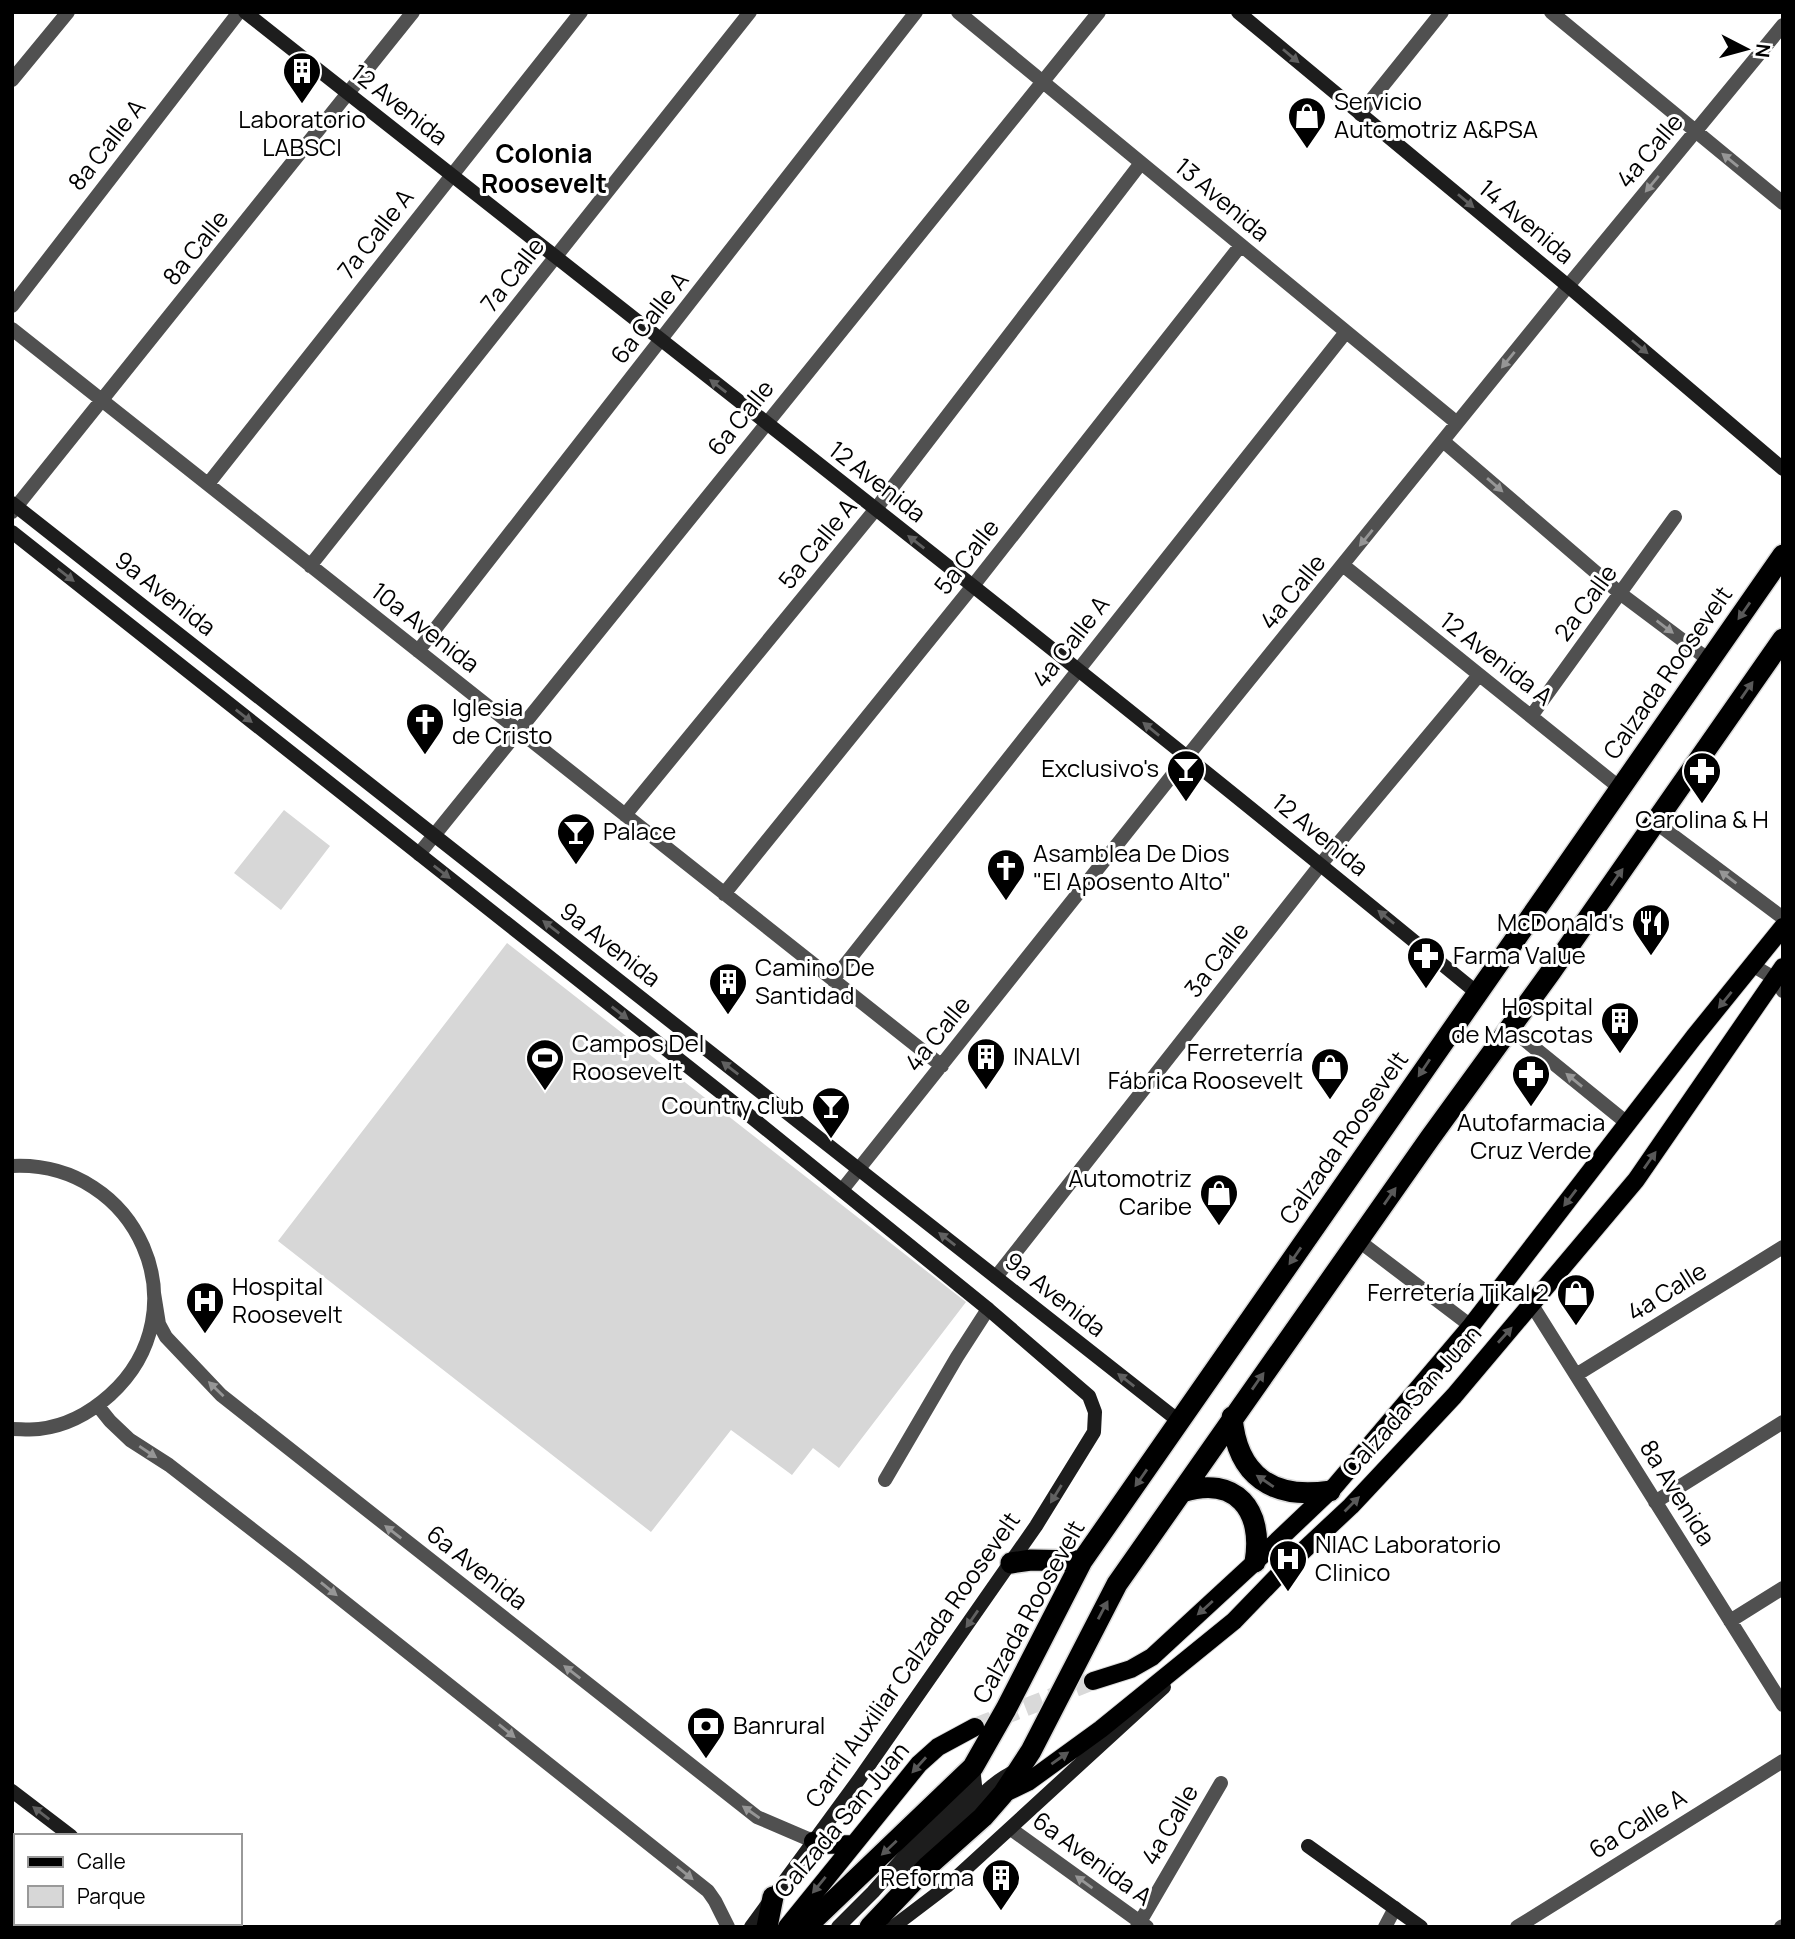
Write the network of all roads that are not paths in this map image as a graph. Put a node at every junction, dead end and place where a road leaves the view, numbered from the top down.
1 (68, 12) edge
2 (239, 12) edge
3 (245, 12) edge
4 (413, 12) edge
5 (581, 12) edge
6 (750, 12) edge
7 (916, 12) edge
8 (958, 12) edge
9 (1100, 12) edge
10 (1238, 12) edge
11 (1442, 12) edge
12 (1551, 12) edge
13 (1783, 25) edge
14 (12, 80) edge
15 (1043, 82) junction
16 (349, 94) junction
17 (1360, 114) junction
18 (1696, 132) junction
19 (1141, 163) junction
20 (452, 176) junction
21 (1783, 203) edge
22 (1241, 246) junction
23 (555, 257) junction
24 (1568, 286) junction
25 (12, 306) edge
26 (12, 329) edge
27 (1346, 332) junction
28 (661, 341) junction
29 (102, 401) junction
30 (1457, 423) junction
31 (766, 424) junction
32 (1443, 441) junction
33 (1783, 469) edge
34 (208, 484) junction
35 (14, 507) edge
36 (875, 510) junction
37 (1675, 517) dead end
38 (12, 532) edge
39 (1783, 555) edge
40 (310, 566) junction
41 (1343, 566) junction
42 (972, 587) junction
43 (1622, 594) junction
44 (1783, 639) edge
45 (418, 652) junction
46 (1709, 660) junction
47 (1078, 670) junction
48 (1479, 675) junction
49 (1532, 715) junction
50 (519, 731) junction
51 (1186, 758) junction
52 (1620, 788) junction
53 (625, 815) junction
54 (1655, 822) junction
55 (433, 834) junction
56 (419, 854) junction
57 (1321, 864) junction
58 (724, 894) junction
59 (1783, 918) edge
60 (1783, 927) edge
61 (1752, 965) junction
62 (1780, 979) edge
63 (833, 981) junction
64 (1476, 992) junction
65 (1510, 1028) junction
66 (942, 1066) junction
67 (1627, 1123) junction
68 (12, 1166) edge
69 (859, 1169) junction
70 (842, 1190) junction
71 (1359, 1241) junction
72 (1783, 1247) edge
73 (996, 1277) junction
74 (154, 1293) junction
75 (1532, 1305) junction
76 (988, 1309) junction
77 (1471, 1326) junction
78 (1576, 1376) junction
79 (98, 1406) junction
80 (1095, 1412) joint
81 (1232, 1417) junction
82 (1180, 1422) junction
83 (1783, 1422) edge
84 (12, 1429) edge
85 (885, 1480) dead end
86 (1330, 1491) junction
87 (1182, 1492) junction
88 (1655, 1502) junction
89 (1082, 1562) junction
90 (1255, 1562) junction
91 (1011, 1563) junction
92 (1783, 1588) edge
93 (1234, 1621) junction
94 (1730, 1621) junction
95 (1093, 1681) tunnel mouth
96 (1783, 1705) edge
97 (975, 1727) tunnel mouth
98 (1783, 1761) edge
99 (974, 1767) junction
100 (1019, 1770) junction
101 (1221, 1783) dead end
102 (12, 1791) edge
103 (1003, 1794) junction
104 (1011, 1829) junction
105 (68, 1834) edge
106 (813, 1841) junction
107 (852, 1844) junction
108 (1308, 1846) dead end
109 (873, 1892) junction
110 (773, 1897) junction
111 (1395, 1908) junction
112 (1141, 1925) edge
113 (728, 1927) edge
114 (751, 1927) edge
115 (766, 1927) edge
116 (787, 1927) edge
117 (806, 1927) edge
118 (838, 1927) edge
119 (870, 1927) edge
120 (893, 1927) edge
121 (1385, 1927) edge
122 (1421, 1927) edge
123 (1517, 1927) edge

1 - 14 street
2 - 25 street, 8a Calle A
3 - 16 main road, 12 Avenida
4 - 16 street, 8a Calle
5 - 20 street, 7a Calle A
6 - 23 street, 7a Calle
7 - 28 street, 6a Calle A
8 - 15 street, 13 Avenida
9 - 15 street, 6a Calle
10 -> 17 main road, 14 Avenida
11 - 17 street
12 - 18 street
13 - 18 street, 4a Calle
15 - 19 street, 13 Avenida
15 - 31 street, 6a Calle
16 - 20 main road, 12 Avenida
16 - 29 street, 8a Calle
17 -> 24 main road, 14 Avenida
21 -> 18 street
18 -> 24 street, 4a Calle
19 - 22 street, 13 Avenida
19 - 36 street, 5a Calle A
20 - 23 main road, 12 Avenida
20 - 34 street, 7a Calle A
22 - 27 street, 13 Avenida
22 - 42 street, 5a Calle
23 - 28 main road, 12 Avenida
23 - 40 street, 7a Calle
24 -> 30 street, 4a Calle
24 -> 33 main road, 14 Avenida
26 - 29 street, 10a Avenida
27 - 30 street, 13 Avenida
27 - 47 street, 4a Calle A
31 -> 28 main road, 12 Avenida
28 - 45 street, 6a Calle A
29 - 34 street, 10a Avenida
29 - 35 street, 8a Calle
30 - 32 street, 4a Calle
31 - 36 main road, 12 Avenida
31 - 50 street, 6a Calle
32 -> 41 street, 4a Calle
32 -> 43 street
34 - 40 street, 10a Avenida
35 - 55 main road, 9a Avenida
42 -> 36 main road, 12 Avenida
36 - 53 street, 5a Calle A
37 - 43 street, 2a Calle
38 -> 56 main road, 9a Avenida
39 -> 46 highway, Calzada Roosevelt
40 - 45 street, 10a Avenida
41 - 48 street, 12 Avenida A
41 - 51 street, 4a Calle
42 - 47 main road, 12 Avenida
42 - 58 street, 5a Calle
43 -> 46 street
43 - 49 street, 2a Calle
54 -> 44 highway
45 - 50 street, 10a Avenida
46 - 52 highway, Calzada Roosevelt
51 -> 47 main road, 12 Avenida
47 - 63 street, 4a Calle A
48 - 49 street, 12 Avenida A
48 - 57 street, 3a Calle
49 - 52 street, 12 Avenida A
50 - 53 street, 10a Avenida
50 - 55 street, 6a Calle
51 - 57 main road, 12 Avenida
51 - 66 street, 4a Calle
52 - 64 highway, Calzada Roosevelt
53 - 58 street, 10a Avenida
59 -> 54 street
65 -> 54 highway
55 - 56 street, 6a Calle
69 -> 55 main road, 9a Avenida
56 -> 70 main road, 9a Avenida
64 -> 57 main road, 12 Avenida
57 - 73 street, 3a Calle
58 - 63 street, 10a Avenida
60 - 61 main road, Calzada San Juan
61 - 62 street
61 -> 67 main road, Calzada San Juan
75 -> 62 main road, Calzada San Juan
63 - 66 street, 10a Avenida
64 -> 82 highway, Calzada Roosevelt
67 -> 65 street
71 -> 65 highway
66 - 69 street, 4a Calle
67 -> 77 main road, Calzada San Juan
68 - 74 street
69 - 70 street, 4a Calle
73 -> 69 main road, 9a Avenida
70 - 76 main road, 9a Avenida
71 - 77 street
81 -> 71 highway
72 - 78 street, 4a Calle
82 -> 73 main road, 9a Avenida
74 - 79 street
106 -> 74 street, 6a Avenida
75 - 78 street, 8a Avenida
93 -> 75 main road, Calzada San Juan
76 - 80 main road, 9a Avenida
76 - 85 street
77 - 86 main road, Calzada San Juan
78 - 88 street, 8a Avenida
79 - 84 street
79 -> 113 street
80 -> 91 main road, Carril Auxiliar Calzada Roosevelt
86 -> 81 highway
81 - 87 highway
82 -> 89 highway, Calzada Roosevelt
83 - 88 street
86 - 90 main road, Calzada San Juan
87 - 90 highway
100 -> 87 highway
88 - 94 street, 8a Avenida
89 - 91 highway
89 - 99 highway, Calzada Roosevelt
90 -> 95 main road, Calzada San Juan
91 -> 106 main road, Carril Auxiliar Calzada Roosevelt
92 - 94 street
103 -> 93 main road, Calzada San Juan
93 - 104 main road
94 - 96 street, 8a Avenida
97 -> 107 main road, Calzada San Juan
98 - 123 street, 6a Calle A
99 - 109 main road, Calzada Roosevelt
99 -> 117 highway, Calzada Roosevelt
100 - 103 highway
100 - 109 main road
101 - 112 street, 4a Calle
105 -> 102 main road
103 - 119 highway
112 -> 104 street, 6a Avenida A
104 - 120 main road
106 - 107 main road
106 - 110 main road, Carril Auxiliar Calzada Roosevelt
107 -> 116 main road, Calzada San Juan
108 - 111 main road
109 - 118 main road
110 - 114 main road, Carril Auxiliar Calzada Roosevelt
110 - 115 highway
111 - 121 street
111 - 122 main road

